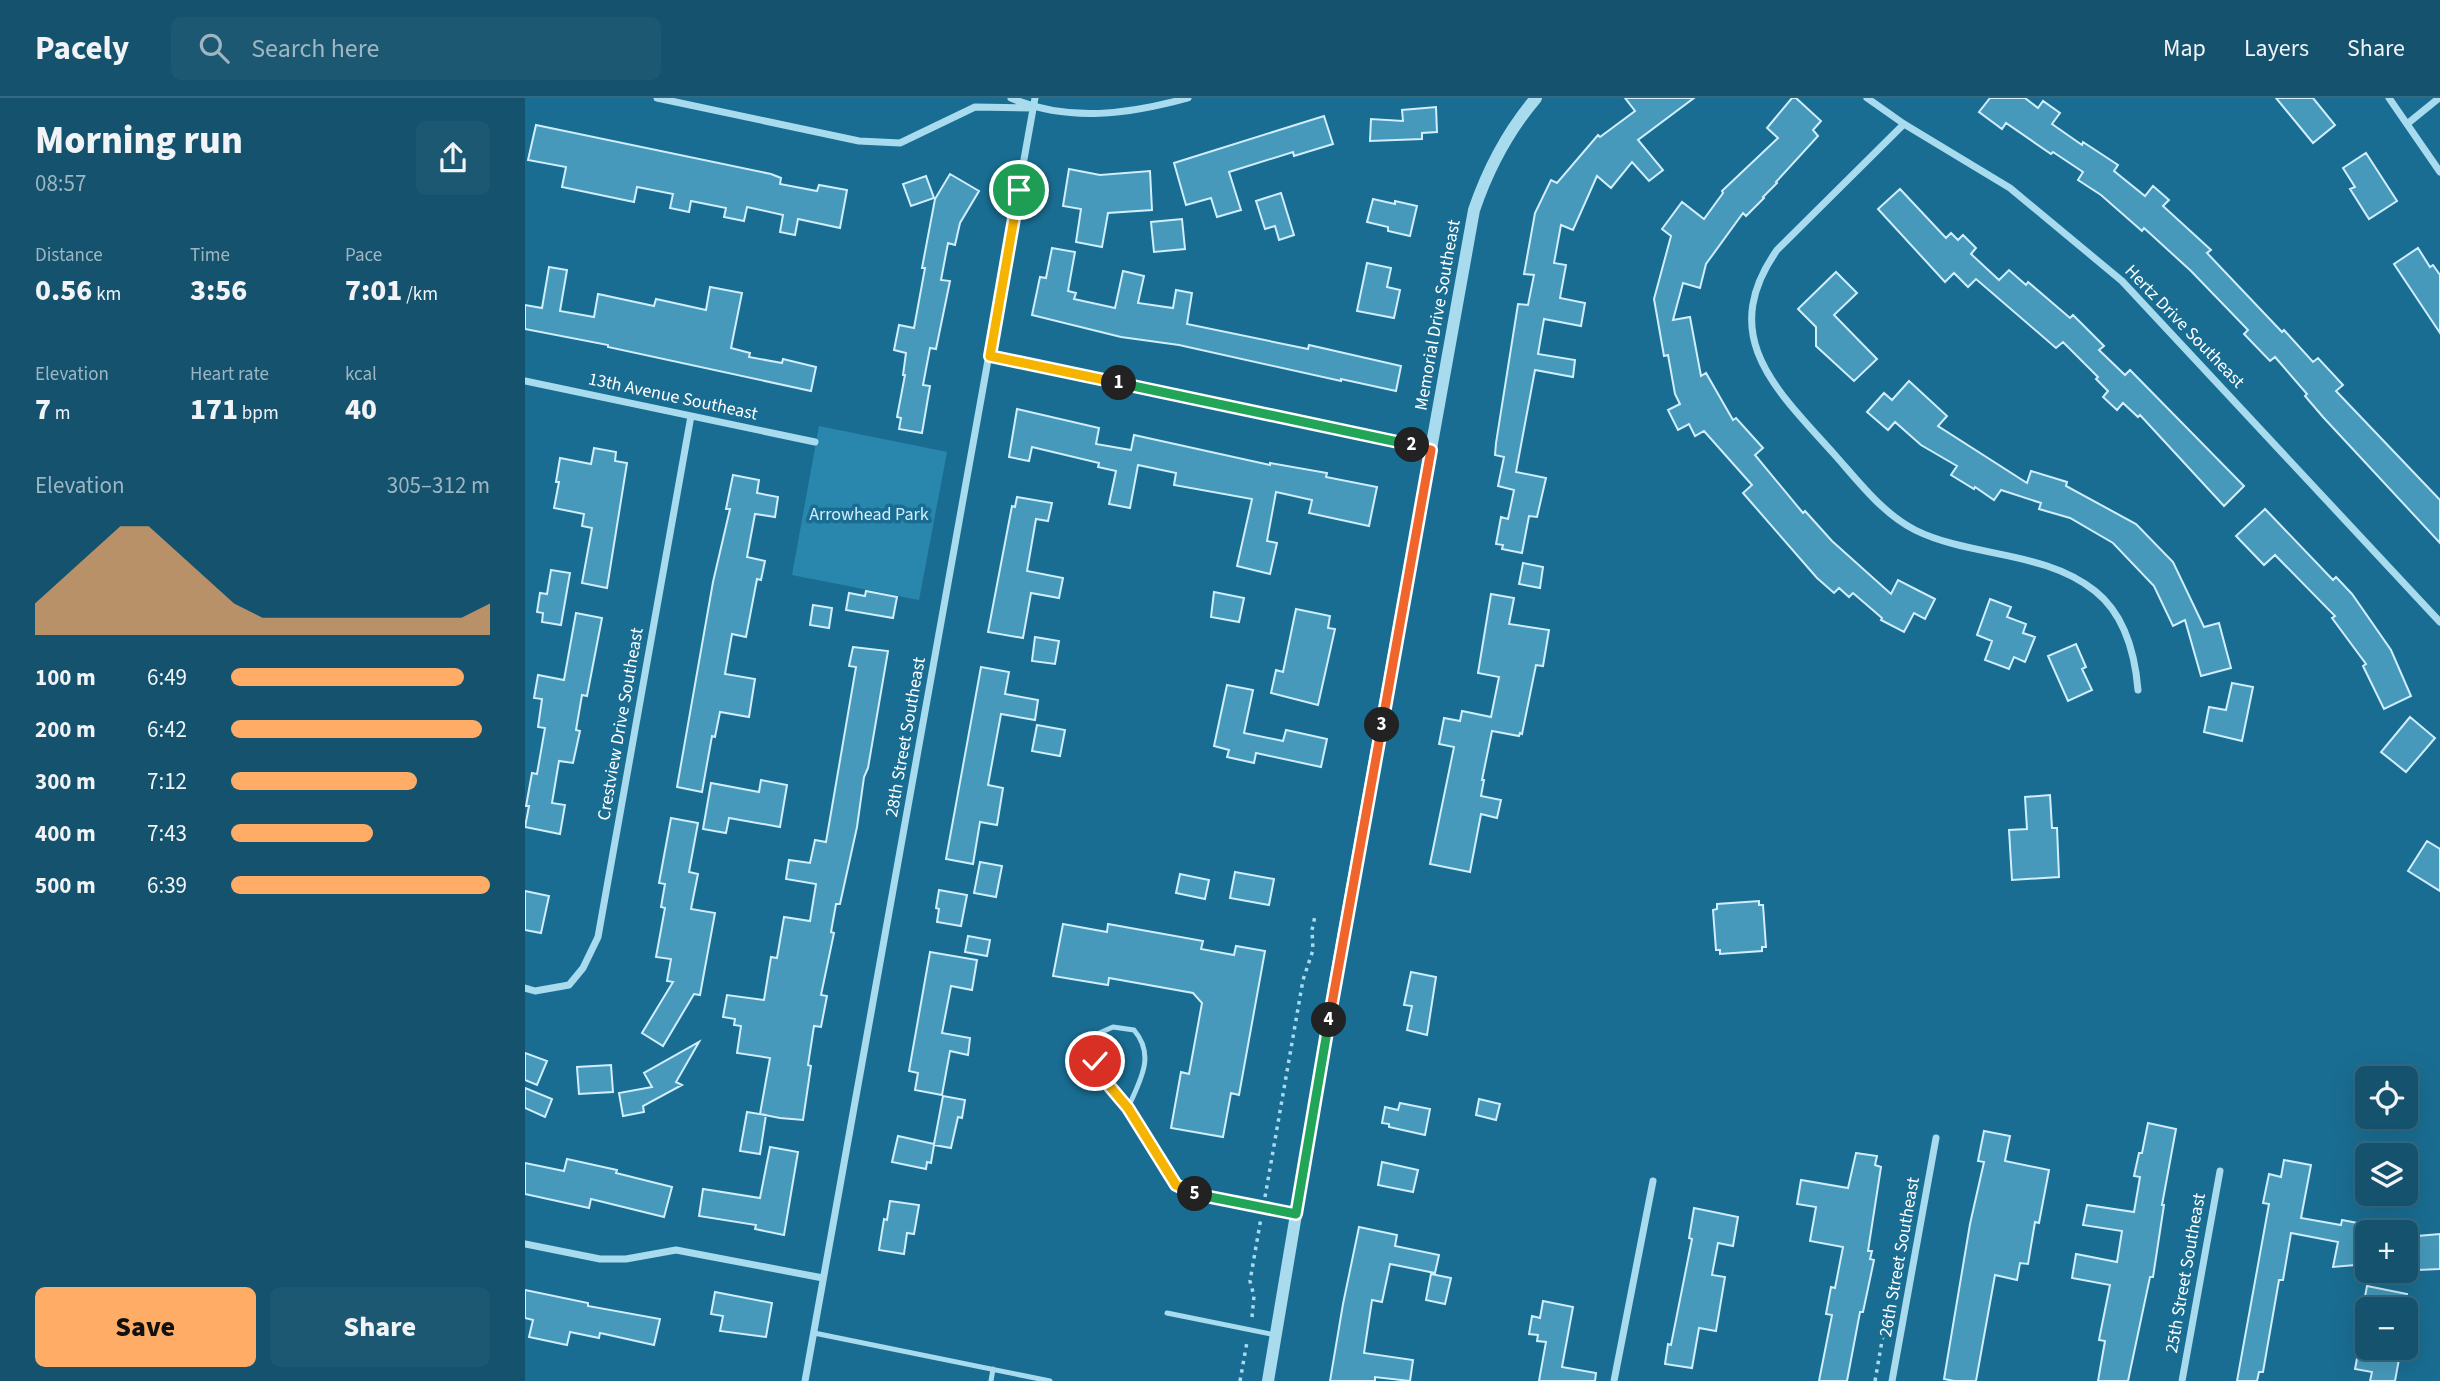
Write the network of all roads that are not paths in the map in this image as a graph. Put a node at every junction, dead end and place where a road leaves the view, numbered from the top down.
1 (657, 98) edge
2 (1011, 98) edge
3 (1035, 98) edge
4 (1188, 98) edge
5 (1536, 98) edge
6 (1867, 98) edge
7 (2389, 98) edge
8 (2439, 98) edge
9 (1033, 108) junction
10 (1904, 124) junction
11 (2407, 124) junction
12 (2440, 172) edge
13 (990, 356) junction
14 (525, 381) edge
15 (691, 416) junction
16 (815, 442) dead end
17 (1431, 450) junction
18 (2440, 622) edge
19 (2138, 690) dead end
20 (525, 988) edge
21 (1128, 1108) junction
22 (1936, 1138) dead end
23 (2220, 1171) dead end
24 (1653, 1181) dead end
25 (1296, 1214) junction
26 (525, 1244) edge
27 (823, 1278) junction
28 (1167, 1313) dead end
29 (814, 1333) junction
30 (1276, 1335) junction
31 (993, 1369) junction
32 (805, 1381) edge
33 (991, 1381) edge
34 (1050, 1381) edge
35 (1268, 1381) edge
36 (1614, 1381) edge
37 (1892, 1381) edge
38 (2182, 1381) edge

1 - 9 street
2 - 9 street
3 - 9 street, 28th Street Southeast
4 - 9 street
5 - 17 street, Memorial Drive Southeast
6 - 10 street, Hertz Drive Southeast
7 - 11 street
8 - 11 street
9 - 13 street, 28th Street Southeast
10 - 18 street, Hertz Drive Southeast
10 - 19 street
11 - 12 street
13 - 17 street
13 - 27 street, 28th Street Southeast
14 - 15 street, 13th Avenue Southeast
15 - 16 street, 13th Avenue Southeast
15 - 20 street, Crestview Drive Southeast
17 - 25 street, Memorial Drive Southeast
21 - 21 lane
21 - 25 lane
22 - 37 street, 26th Street Southeast
23 - 38 street, 25th Street Southeast
24 - 36 street
25 - 30 street, Memorial Drive Southeast
26 - 27 street
27 - 29 street, 28th Street Southeast
28 - 30 lane
29 - 31 lane
29 - 32 street, 28th Street Southeast
30 - 35 street, Memorial Drive Southeast
31 - 33 lane
31 - 34 lane

